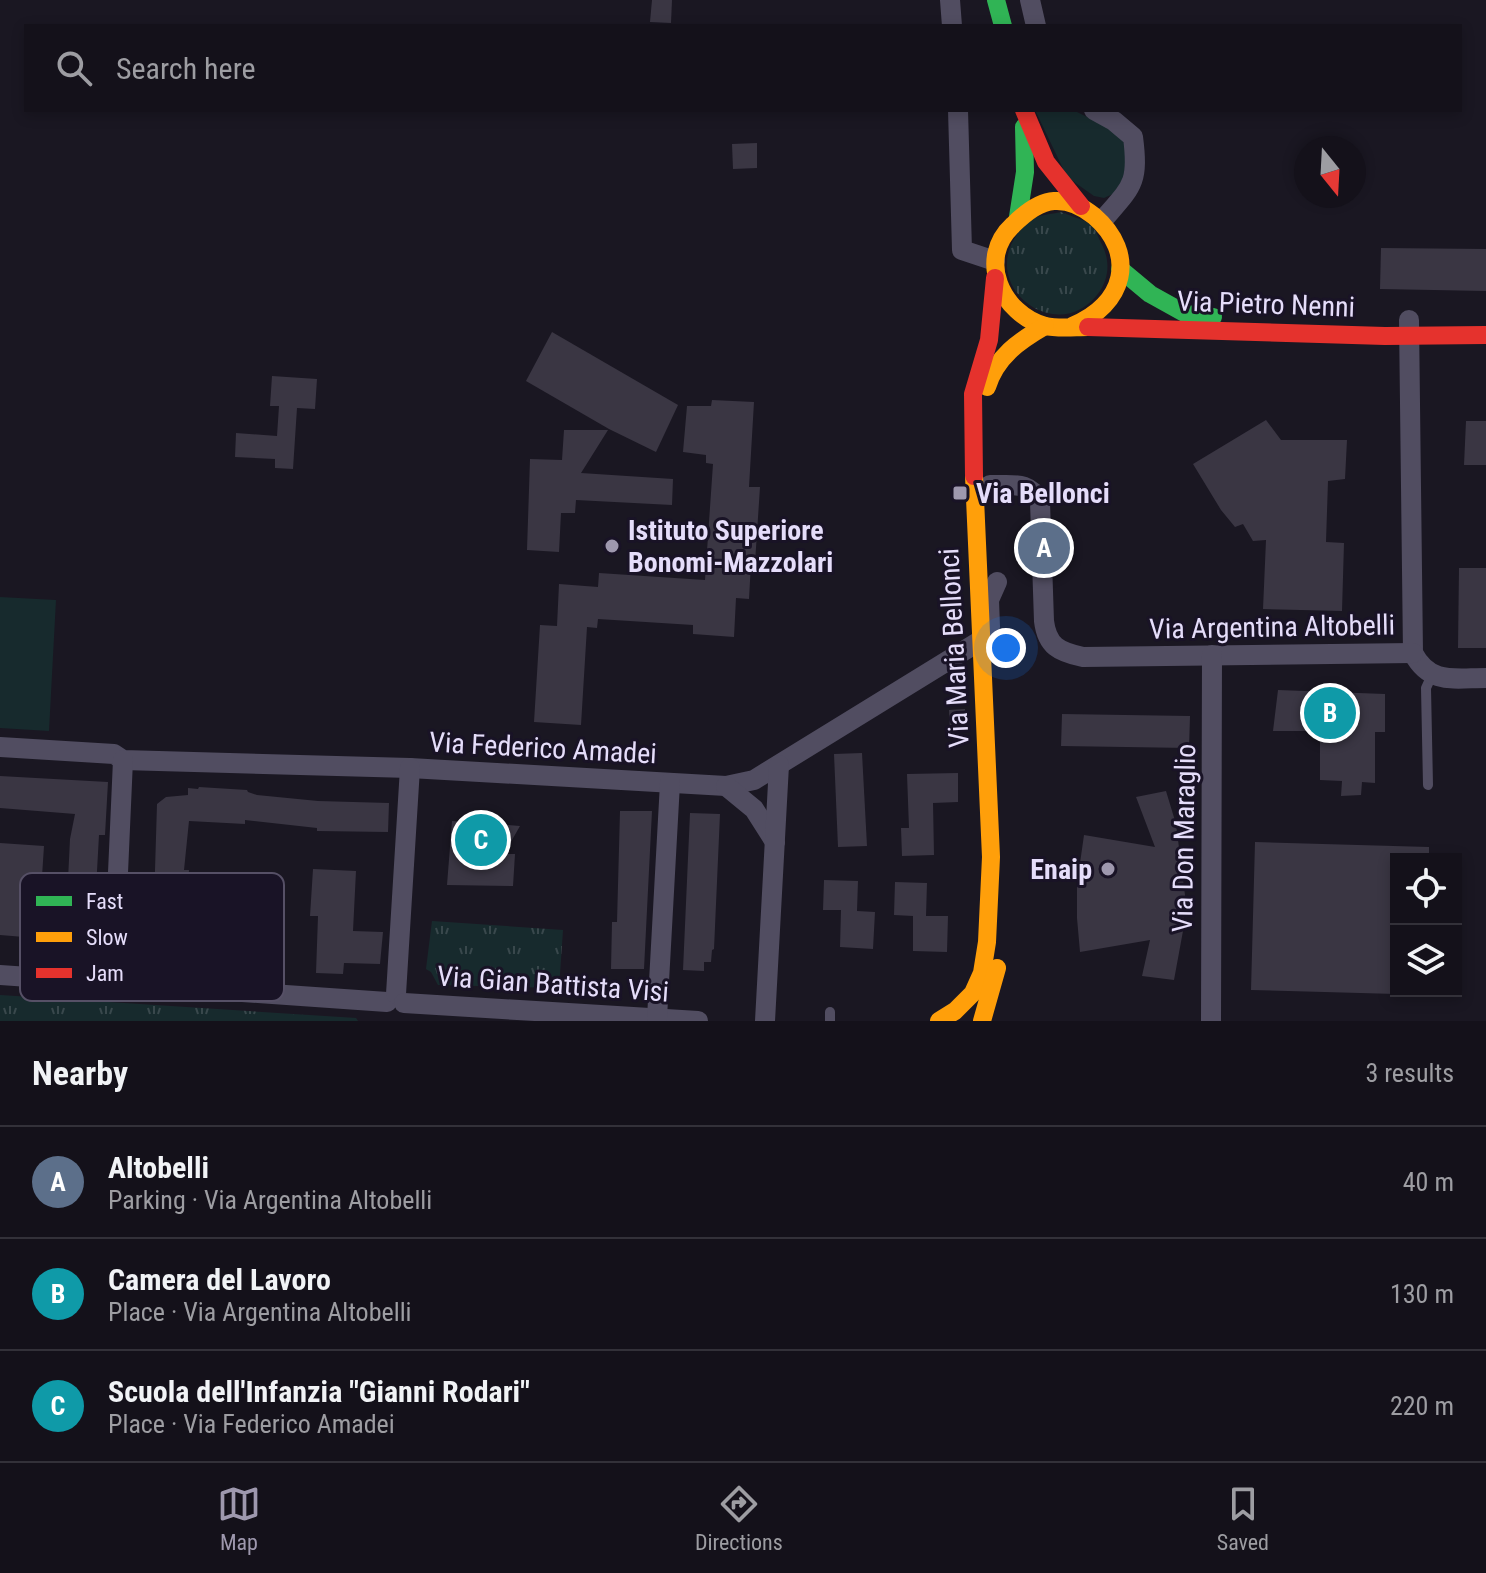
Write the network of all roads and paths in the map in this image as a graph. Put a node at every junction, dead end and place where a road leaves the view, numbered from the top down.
1 (950, 0) edge
2 (996, 0) edge
3 (1030, 0) edge
4 (952, 24) edge
5 (1002, 24) edge
6 (1036, 24) edge
7 (958, 112) edge
8 (1023, 112) edge
9 (1024, 112) edge
10 (1098, 112) edge
11 (1081, 206) junction
12 (1018, 217) junction
13 (1102, 221) junction
14 (995, 267) junction
15 (1120, 269) junction
16 (1486, 320) edge
17 (1045, 326) junction
18 (1072, 326) junction
19 (1410, 328) junction
20 (1486, 335) edge
21 (990, 485) junction
22 (997, 582) junction
23 (983, 639) junction
24 (1413, 653) junction
25 (1212, 655) junction
26 (1432, 675) junction
27 (1486, 678) edge
28 (0, 747) edge
29 (123, 760) junction
30 (779, 765) junction
31 (410, 768) junction
32 (670, 783) junction
33 (1428, 785) dead end
34 (726, 786) junction
35 (775, 842) junction
36 (118, 873) edge
37 (0, 975) edge
38 (20, 976) edge
39 (284, 993) edge
40 (396, 1000) junction
41 (657, 1018) junction
42 (943, 1019) edge
43 (698, 1021) edge
44 (765, 1021) edge
45 (981, 1021) edge
46 (1211, 1021) edge

1 - 4 street
2 - 5 street
3 - 6 street
7 - 14 street
8 - 12 street
9 - 11 street
10 - 13 street
11 - 12 street
11 - 13 street
12 - 14 street
13 - 15 street
14 - 17 street
14 - 23 street, Via Maria Bellonci
15 - 18 street
15 - 19 street, Via Pietro Nenni
16 - 19 street, Via Pietro Nenni
17 - 18 street, Via Pietro Nenni
17 - 21 street, Via Maria Bellonci
18 - 19 street, Via Pietro Nenni
19 - 20 street, Via Pietro Nenni
19 - 24 street, Via Argentina Altobelli
21 - 22 street, Via Maria Bellonci
21 - 25 street, Via Argentina Altobelli
22 - 23 street
22 - 45 street, Via Maria Bellonci
23 - 30 street, Via Federico Amadei
23 - 42 street, Via Maria Bellonci
24 - 25 street, Via Argentina Altobelli
24 - 26 street
25 - 46 street, Via Don Maraglio
26 - 27 street
26 - 33 lane
28 - 29 street, Via Federico Amadei
29 - 31 street, Via Federico Amadei
29 - 36 street
30 - 34 street, Via Federico Amadei
30 - 35 street
31 - 32 street, Via Federico Amadei
31 - 40 street
32 - 34 street, Via Federico Amadei
32 - 41 street
34 - 35 street
35 - 44 street
37 - 38 street, Via Gian Battista Visi
39 - 40 street, Via Gian Battista Visi
40 - 41 street, Via Gian Battista Visi
41 - 43 street, Via Gian Battista Visi
42 - 45 street, Via Maria Bellonci

